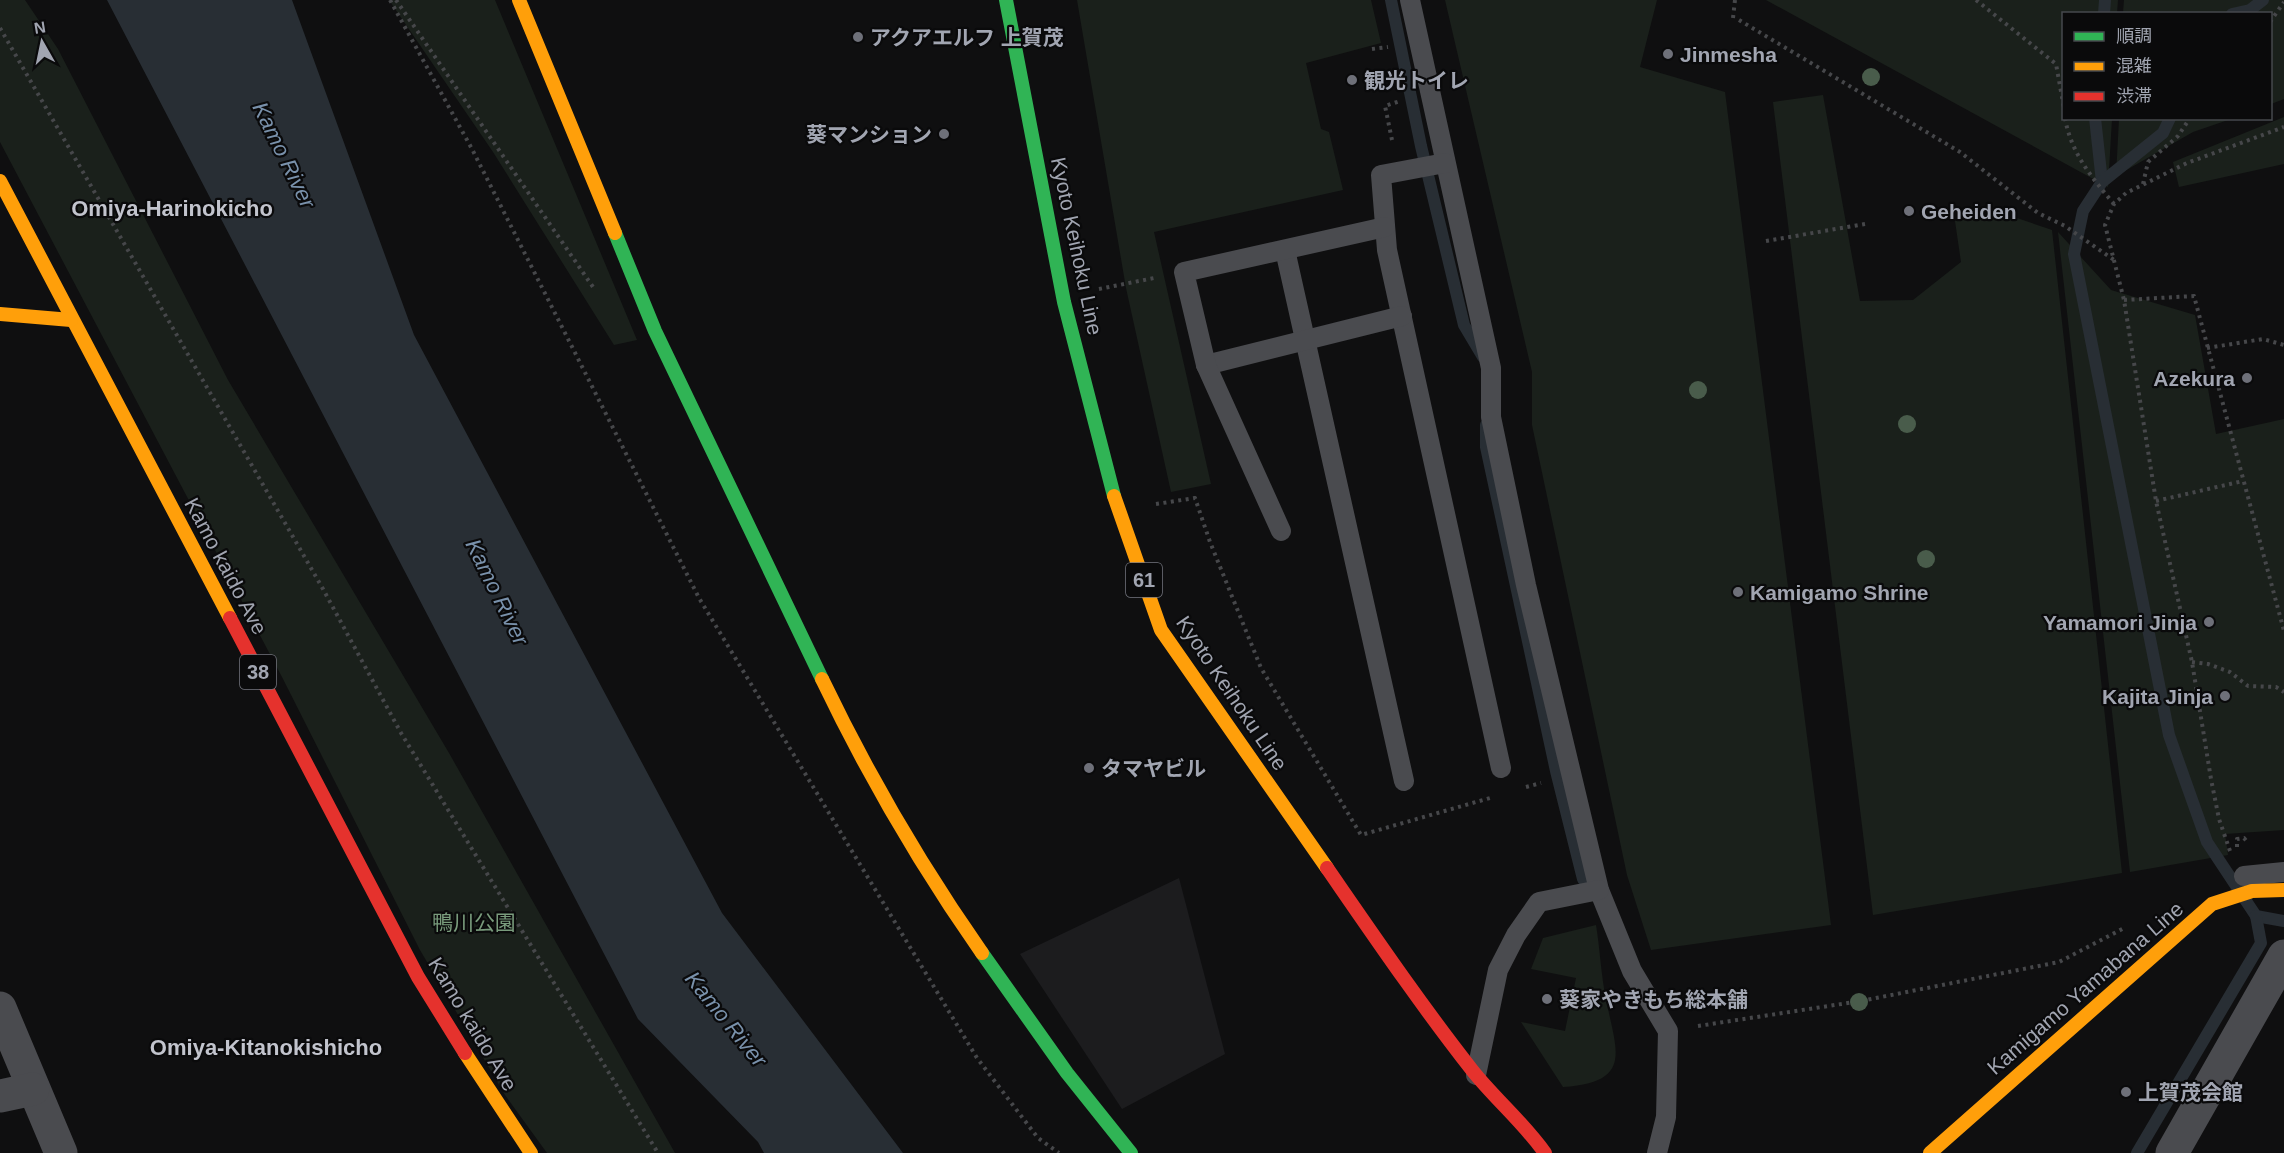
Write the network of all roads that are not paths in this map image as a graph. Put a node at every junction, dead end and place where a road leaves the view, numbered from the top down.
1 (519, 0) edge
2 (1006, 0) edge
3 (1410, 0) edge
4 (1445, 163) junction
5 (0, 181) edge
6 (1385, 227) junction
7 (1285, 250) junction
8 (0, 314) edge
9 (1402, 316) junction
10 (71, 320) junction
11 (1303, 341) junction
12 (1206, 365) junction
13 (1281, 531) dead end
14 (1501, 768) dead end
15 (1404, 781) dead end
16 (2281, 878) edge
17 (2248, 884) joint
18 (1599, 890) junction
19 (2284, 956) edge
20 (0, 1008) edge
21 (1476, 1074) junction
22 (33, 1089) junction
23 (0, 1096) edge
24 (1526, 1126) junction
25 (1560, 1146) dead end
26 (61, 1153) edge
27 (531, 1153) edge
28 (1131, 1153) edge
29 (1545, 1153) edge
30 (1658, 1153) edge
31 (1930, 1153) edge
32 (2172, 1153) edge

1 - 28 main road
2 - 21 main road, Kyoto Keihoku Line / 61
3 - 4 lane
4 - 6 lane
4 - 18 lane
5 - 10 main road, Kamo kaido Ave / 38
6 - 7 lane
6 - 9 lane
7 - 11 lane
7 - 12 lane
8 - 10 main road
9 - 11 lane
9 - 14 lane
10 - 27 main road, Kamo kaido Ave / 38
11 - 12 lane
11 - 15 lane
12 - 13 lane
16 - 17 lane
17 - 31 main road, Kamigamo Yamabana Line
18 - 21 lane
18 - 30 lane
19 - 32 street
20 - 22 street
21 - 24 main road, Kyoto Keihoku Line / 61
22 - 23 street
22 - 26 street
24 - 25 main road, Kyoto Keihoku Line / 61
24 - 29 main road, Kyoto Keihoku Line / 61

